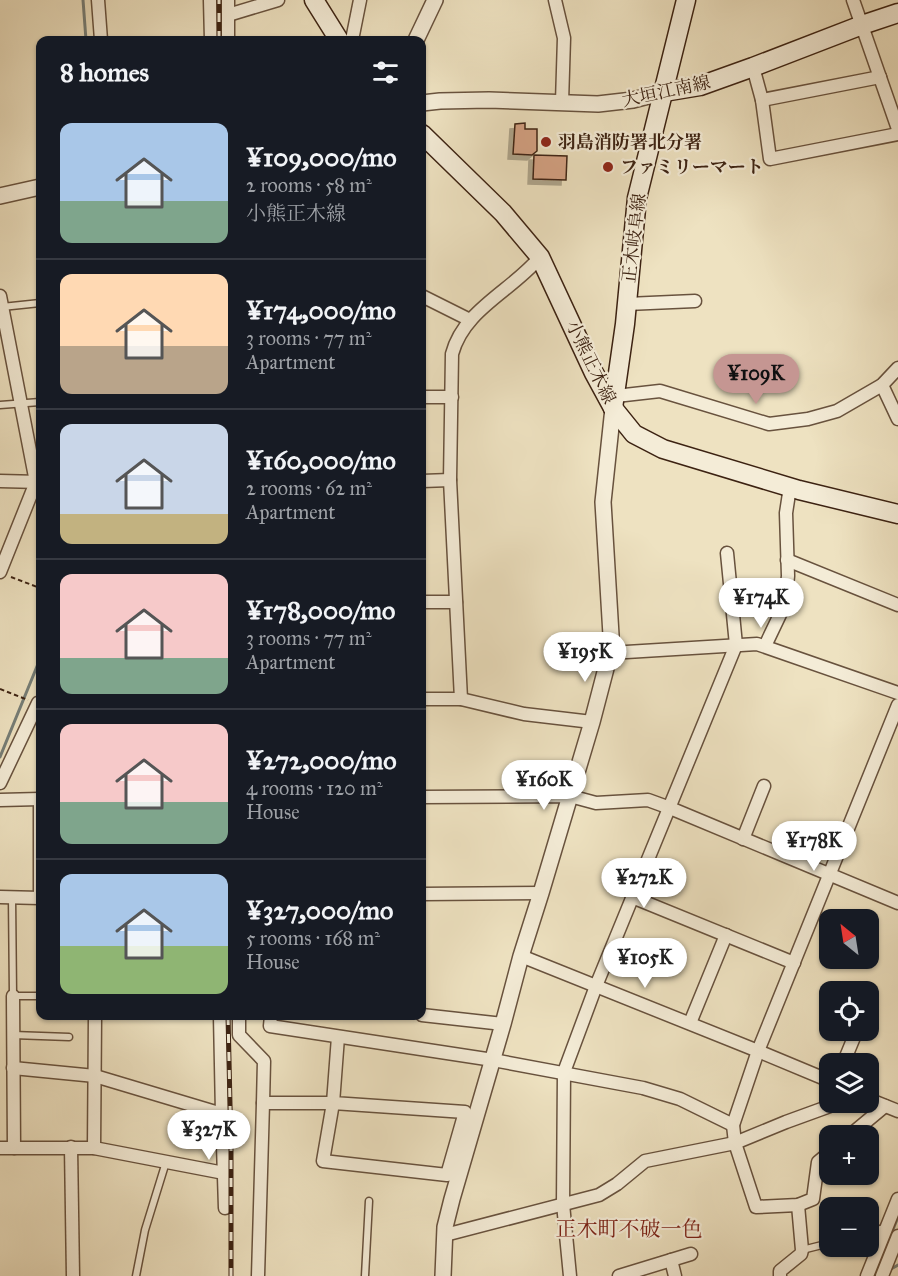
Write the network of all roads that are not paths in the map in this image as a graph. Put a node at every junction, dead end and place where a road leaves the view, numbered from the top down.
1 (98, 0) edge
2 (210, 0) edge
3 (228, 0) edge
4 (278, 0) edge
5 (314, 0) edge
6 (360, 0) edge
7 (435, 0) edge
8 (555, 0) edge
9 (686, 0) edge
10 (853, 0) edge
11 (898, 13) edge
12 (228, 15) junction
13 (862, 25) junction
14 (101, 36) edge
15 (211, 36) edge
16 (228, 36) edge
17 (336, 36) edge
18 (353, 36) edge
19 (418, 36) edge
20 (753, 67) junction
21 (880, 77) junction
22 (664, 92) junction
23 (762, 100) junction
24 (562, 102) junction
25 (426, 103) edge
26 (898, 129) edge
27 (898, 134) edge
28 (426, 138) edge
29 (36, 188) edge
30 (0, 196) edge
31 (540, 257) junction
32 (426, 298) edge
33 (695, 300) dead end
34 (36, 303) edge
35 (1, 304) edge
36 (627, 304) junction
37 (470, 320) junction
38 (898, 369) edge
39 (882, 386) junction
40 (426, 397) edge
41 (452, 397) junction
42 (36, 402) edge
43 (614, 402) junction
44 (20, 403) junction
45 (0, 405) edge
46 (898, 419) edge
47 (36, 473) edge
48 (450, 480) junction
49 (0, 481) edge
50 (426, 481) edge
51 (36, 482) edge
52 (790, 487) junction
53 (36, 488) edge
54 (898, 514) edge
55 (727, 553) dead end
56 (788, 560) junction
57 (5, 574) edge
58 (426, 602) edge
59 (456, 602) junction
60 (898, 605) edge
61 (736, 645) junction
62 (765, 646) junction
63 (610, 653) junction
64 (898, 693) edge
65 (426, 699) edge
66 (461, 699) junction
67 (898, 705) edge
68 (36, 709) edge
69 (592, 722) junction
70 (0, 783) edge
71 (764, 786) dead end
72 (570, 796) junction
73 (426, 797) edge
74 (0, 800) edge
75 (36, 800) edge
76 (670, 808) junction
77 (743, 839) junction
78 (829, 875) junction
79 (541, 893) junction
80 (426, 894) edge
81 (6, 897) edge
82 (632, 897) junction
83 (36, 898) edge
84 (898, 903) edge
85 (726, 935) junction
86 (521, 956) junction
87 (794, 963) junction
88 (596, 986) junction
89 (13, 996) junction
90 (36, 996) edge
91 (426, 1015) edge
92 (95, 1020) edge
93 (220, 1020) edge
94 (239, 1020) edge
95 (271, 1020) edge
96 (690, 1023) junction
97 (503, 1024) junction
98 (13, 1035) junction
99 (69, 1037) dead end
100 (338, 1037) junction
101 (758, 1051) junction
102 (493, 1060) junction
103 (13, 1068) junction
104 (564, 1072) junction
105 (95, 1076) junction
106 (819, 1077) edge
107 (263, 1103) junction
108 (333, 1103) junction
109 (879, 1104) edge
110 (885, 1106) junction
111 (819, 1110) edge
112 (898, 1111) edge
113 (222, 1114) junction
114 (734, 1125) junction
115 (862, 1125) edge
116 (735, 1143) junction
117 (71, 1147) junction
118 (0, 1148) edge
119 (14, 1148) junction
120 (94, 1148) junction
121 (819, 1161) edge
122 (166, 1162) junction
123 (224, 1173) junction
124 (898, 1198) edge
125 (369, 1201) dead end
126 (563, 1204) junction
127 (798, 1205) junction
128 (225, 1208) dead end
129 (886, 1227) junction
130 (879, 1229) edge
131 (445, 1235) junction
132 (898, 1236) edge
133 (819, 1246) edge
134 (802, 1250) junction
135 (691, 1254) dead end
136 (671, 1260) junction
137 (73, 1276) edge
138 (136, 1276) edge
139 (258, 1276) edge
140 (365, 1276) edge
141 (443, 1276) edge
142 (570, 1276) edge
143 (619, 1276) edge
144 (675, 1276) edge
145 (780, 1276) edge
146 (867, 1276) edge
147 (882, 1276) edge

1 - 14 street
2 - 15 street
3 - 12 street
4 - 12 street
5 - 17 main road
6 - 18 street
7 - 19 street
8 - 24 street
9 - 22 main road, 正木岐阜線
10 - 13 street
11 - 13 main road, 大垣江南線
12 - 16 street
13 - 20 main road, 大垣江南線
13 - 21 street
20 - 22 main road, 大垣江南線
20 - 23 street
21 - 23 street
21 - 26 street
22 - 24 street, 大垣江南線
22 - 36 main road, 正木岐阜線
23 - 27 street
24 - 25 street, 大垣江南線
28 - 31 main road, 小熊正木線
29 - 30 street
31 - 37 street
31 - 43 main road, 小熊正木線
32 - 37 street
33 - 36 street
34 - 35 lane
35 - 44 street
36 - 43 main road, 正木岐阜線
37 - 41 street
38 - 39 street
39 - 43 street
39 - 46 street
40 - 41 street
41 - 48 street
42 - 44 lane
43 - 52 main road, 小熊正木線
43 - 63 street
44 - 45 lane
44 - 47 street
48 - 50 street
48 - 59 street
49 - 51 street
52 - 54 main road, 小熊正木線
52 - 56 street
53 - 57 street
55 - 61 street
56 - 60 street
56 - 62 street
58 - 59 street
59 - 66 street
61 - 62 street
61 - 63 street
61 - 76 street
62 - 64 street
63 - 69 street
65 - 66 street
66 - 69 street
67 - 78 street
68 - 70 street
69 - 72 street
71 - 77 street
72 - 73 street
72 - 76 street
72 - 79 street
74 - 75 street
76 - 77 street
76 - 82 street
77 - 78 street
78 - 84 street
78 - 87 street
79 - 80 street
79 - 86 street
81 - 83 street
81 - 89 lane
82 - 85 street
82 - 88 street
85 - 87 street
85 - 96 street
86 - 88 street
86 - 97 street
87 - 101 street
88 - 96 street
88 - 104 street
89 - 90 lane
89 - 98 street
91 - 97 street
92 - 105 street
93 - 113 street
94 - 107 street
95 - 100 street
96 - 101 street
97 - 102 street
98 - 99 lane
98 - 103 street
100 - 102 street
100 - 108 street
101 - 106 street
101 - 114 street
102 - 104 street
102 - 131 street
103 - 105 street
103 - 119 street
104 - 114 street
104 - 126 street
105 - 113 street
105 - 120 street
107 - 108 street
107 - 139 street
108 - 108 street
109 - 110 street
110 - 112 street
110 - 115 street
111 - 116 street
113 - 123 street
114 - 116 street
116 - 126 street
116 - 127 street
117 - 119 street
117 - 120 street
117 - 137 street
118 - 119 street
120 - 122 street
121 - 127 street
122 - 123 street
122 - 138 lane
123 - 128 street
124 - 129 street
125 - 140 lane
126 - 131 street
126 - 142 street
127 - 134 street
129 - 130 lane
129 - 146 street
131 - 141 street
132 - 147 street
133 - 134 lane
134 - 145 street
135 - 136 street
136 - 143 street
136 - 144 street

